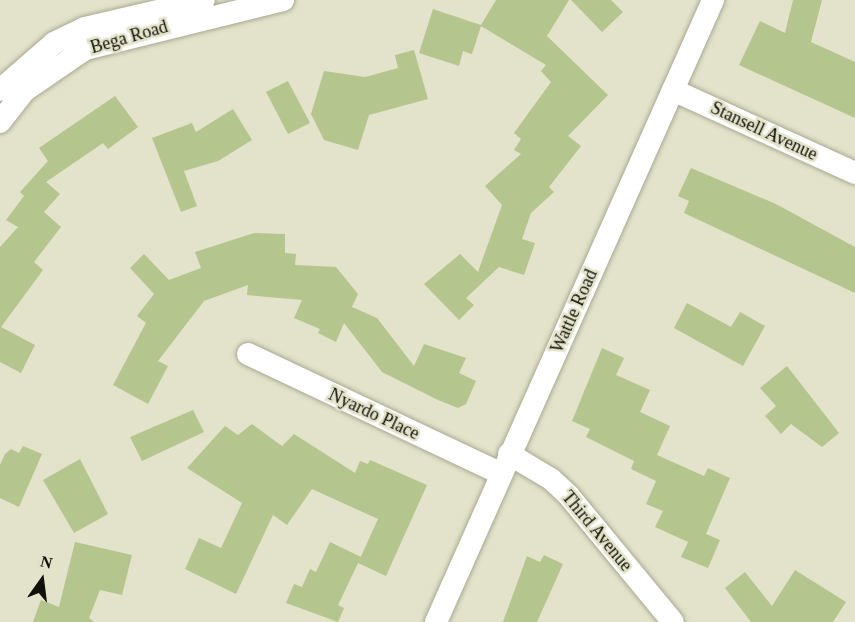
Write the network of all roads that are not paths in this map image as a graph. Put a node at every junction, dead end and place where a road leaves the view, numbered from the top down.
1 (204, 0) edge
2 (283, 0) edge
3 (713, 0) edge
4 (0, 90) edge
5 (673, 90) junction
6 (0, 122) edge
7 (855, 173) edge
8 (248, 354) dead end
9 (504, 464) junction
10 (436, 622) edge
11 (673, 622) edge

1 - 4 street, Bega Road
2 - 6 street, Bega Road
3 - 5 street, Wattle Road
5 - 7 street, Stansell Avenue
5 - 9 street, Wattle Road
8 - 9 street, Nyardo Place
9 - 10 street, Wattle Road
9 - 11 street, Third Avenue

